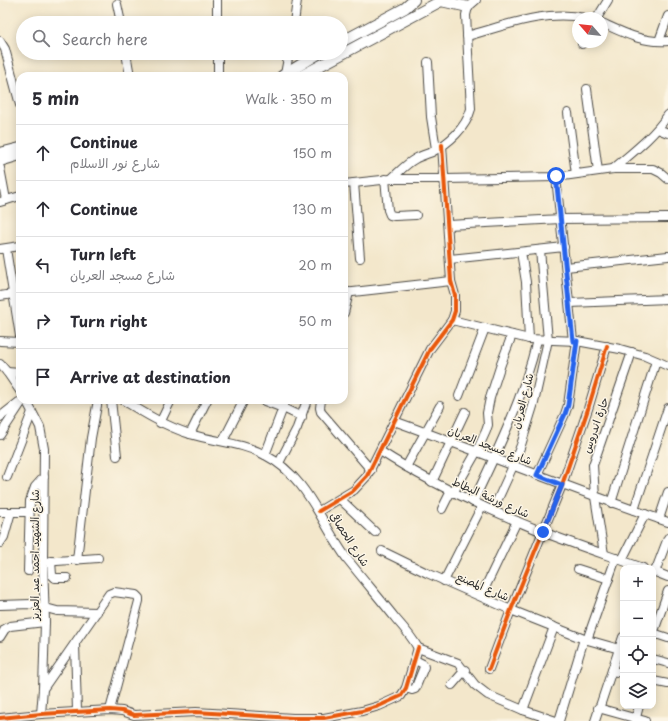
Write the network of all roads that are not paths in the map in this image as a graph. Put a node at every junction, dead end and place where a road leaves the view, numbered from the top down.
1 (217, 0) edge
2 (298, 0) edge
3 (414, 0) edge
4 (441, 0) edge
5 (476, 0) edge
6 (608, 0) edge
7 (117, 4) dead end
8 (468, 7) junction
9 (601, 12) edge
10 (120, 16) edge
11 (217, 16) edge
12 (295, 16) edge
13 (572, 16) edge
14 (668, 16) edge
15 (608, 26) edge
16 (467, 36) junction
17 (348, 38) edge
18 (0, 41) edge
19 (668, 41) edge
20 (659, 42) junction
21 (348, 50) edge
22 (127, 60) edge
23 (218, 60) edge
24 (287, 60) edge
25 (308, 60) edge
26 (330, 60) edge
27 (428, 62) dead end
28 (129, 72) edge
29 (218, 72) edge
30 (284, 72) edge
31 (288, 72) edge
32 (307, 72) edge
33 (587, 89) dead end
34 (16, 90) edge
35 (568, 113) dead end
36 (668, 115) edge
37 (658, 129) junction
38 (668, 133) edge
39 (439, 147) junction
40 (16, 149) edge
41 (0, 153) edge
42 (16, 156) edge
43 (0, 161) edge
44 (0, 168) edge
45 (614, 169) junction
46 (598, 171) junction
47 (576, 174) junction
48 (556, 176) junction
49 (388, 179) junction
50 (445, 179) junction
51 (668, 179) edge
52 (354, 183) junction
53 (348, 184) edge
54 (16, 197) edge
55 (3, 201) edge
56 (416, 215) dead end
57 (668, 218) edge
58 (561, 219) junction
59 (448, 225) junction
60 (16, 247) edge
61 (564, 248) junction
62 (3, 249) edge
63 (540, 250) junction
64 (520, 252) junction
65 (668, 256) edge
66 (360, 258) dead end
67 (450, 259) junction
68 (566, 267) junction
69 (451, 281) junction
70 (348, 292) edge
71 (14, 294) junction
72 (0, 296) edge
73 (668, 299) edge
74 (570, 303) junction
75 (16, 308) edge
76 (452, 320) junction
77 (485, 328) junction
78 (512, 335) junction
79 (529, 338) junction
80 (537, 340) junction
81 (548, 340) junction
82 (0, 341) edge
83 (575, 341) junction
84 (16, 342) edge
85 (607, 346) junction
86 (632, 352) junction
87 (656, 361) junction
88 (668, 366) edge
89 (2, 367) edge
90 (16, 372) edge
91 (16, 386) edge
92 (459, 396) dead end
93 (18, 404) edge
94 (20, 404) edge
95 (26, 404) edge
96 (97, 404) edge
97 (111, 404) edge
98 (129, 404) edge
99 (169, 404) edge
100 (204, 404) edge
101 (242, 404) edge
102 (284, 404) edge
103 (306, 404) edge
104 (320, 404) edge
105 (440, 406) dead end
106 (668, 408) edge
107 (32, 412) junction
108 (465, 412) dead end
109 (0, 417) edge
110 (302, 417) junction
111 (394, 421) junction
112 (160, 423) junction
113 (426, 432) junction
114 (190, 434) junction
115 (0, 435) edge
116 (223, 441) junction
117 (452, 442) junction
118 (380, 451) junction
119 (477, 451) junction
120 (265, 455) junction
121 (117, 456) dead end
122 (494, 458) junction
123 (279, 463) junction
124 (513, 466) junction
125 (406, 467) junction
126 (371, 470) junction
127 (537, 475) junction
128 (7, 477) dead end
129 (44, 477) junction
130 (432, 482) junction
131 (562, 485) junction
132 (452, 492) junction
133 (668, 492) edge
134 (595, 497) junction
135 (340, 499) junction
136 (473, 502) junction
137 (611, 503) junction
138 (482, 506) junction
139 (442, 509) dead end
140 (493, 510) junction
141 (634, 510) junction
142 (0, 512) edge
143 (11, 512) junction
144 (29, 512) junction
145 (319, 512) junction
146 (645, 514) junction
147 (659, 519) junction
148 (517, 521) junction
149 (668, 522) edge
150 (375, 532) dead end
151 (543, 532) junction
152 (668, 538) edge
153 (0, 543) edge
154 (382, 551) dead end
155 (604, 554) junction
156 (98, 558) dead end
157 (619, 559) junction
158 (77, 560) junction
159 (47, 561) junction
160 (636, 565) edge
161 (656, 567) edge
162 (578, 569) dead end
163 (28, 571) dead end
164 (656, 573) edge
165 (668, 577) edge
166 (67, 578) dead end
167 (609, 579) junction
168 (444, 581) junction
169 (668, 591) edge
170 (481, 596) junction
171 (0, 605) edge
172 (45, 609) junction
173 (511, 610) junction
174 (97, 612) junction
175 (45, 622) junction
176 (656, 625) edge
177 (554, 627) junction
178 (656, 635) edge
179 (0, 637) edge
180 (668, 638) edge
181 (586, 640) junction
182 (75, 644) junction
183 (418, 648) junction
184 (620, 649) edge
185 (620, 651) edge
186 (656, 660) edge
187 (668, 663) edge
188 (489, 669) dead end
189 (465, 670) junction
190 (612, 671) junction
191 (620, 673) edge
192 (656, 682) edge
193 (668, 684) edge
194 (452, 685) dead end
195 (43, 689) junction
196 (598, 708) junction
197 (638, 709) edge
198 (110, 710) junction
199 (523, 710) junction
200 (77, 711) junction
201 (41, 714) junction
202 (0, 718) edge
203 (136, 718) edge
204 (336, 718) edge
205 (635, 720) edge
206 (557, 721) edge
207 (595, 721) edge
208 (645, 721) edge

1 - 11 street
2 - 12 street
3 - 17 main road
4 - 8 main road
4 - 21 main road
5 - 8 street
6 - 9 street
7 - 10 street
8 - 16 street
13 - 16 street
14 - 20 street
15 - 20 street
16 - 39 street
18 - 34 street
19 - 20 street
22 - 28 street
23 - 29 street
24 - 30 street
25 - 31 main road
26 - 32 main road
27 - 39 street
33 - 46 street
35 - 47 street
36 - 37 street
37 - 38 street
37 - 45 street
39 - 49 street
39 - 50 street
40 - 41 main road
42 - 43 main road
44 - 55 street
45 - 46 street
45 - 51 street
46 - 47 street
47 - 48 street
48 - 50 street
48 - 58 street
49 - 50 street
49 - 52 street
49 - 56 street
50 - 59 street
52 - 53 street
52 - 66 street
54 - 55 street
57 - 58 street
58 - 59 street
58 - 61 street
59 - 67 street
60 - 62 street
61 - 63 street
61 - 68 street
62 - 71 street
63 - 64 street
63 - 81 street, شارع العريان
64 - 67 street
64 - 79 street
65 - 68 street
67 - 69 street
68 - 74 street
69 - 70 street
69 - 76 street
71 - 72 street
71 - 75 street
73 - 74 street
74 - 83 street
76 - 77 street
76 - 111 street
77 - 78 street
77 - 92 street
78 - 79 street
78 - 119 street
79 - 80 street
80 - 81 street
80 - 122 street
81 - 83 street
81 - 124 street, شارع العريان
82 - 84 street
83 - 85 street
83 - 127 street
85 - 86 street
85 - 131 street
86 - 87 street
86 - 134 street, حارة اندروس
87 - 88 street
87 - 137 street
89 - 90 street
89 - 91 street
93 - 109 street
94 - 115 street
95 - 107 street, شارع الشهيد احمد عبد العزيز
96 - 158 street
97 - 121 street
98 - 112 street, شارع الحصافي
99 - 112 street
100 - 114 street
101 - 116 street
102 - 110 street
102 - 120 street
103 - 110 street
104 - 126 street
105 - 113 street
106 - 141 street
107 - 128 street
107 - 129 street, شارع الشهيد احمد عبد العزيز
108 - 117 street
110 - 123 street
111 - 113 street, شارع مسجد العريان
111 - 118 street
112 - 114 street, شارع الحصافي
113 - 117 street, شارع مسجد العريان
113 - 125 street
114 - 116 street, شارع الحصافي
116 - 120 street, شارع الحصافي
117 - 119 street, شارع مسجد العريان
117 - 130 street
118 - 125 street, شارع ورشة البطاط
118 - 126 street
119 - 122 street, شارع مسجد العريان
119 - 132 street
120 - 123 street, شارع الحصافي
122 - 124 street, شارع مسجد العريان
122 - 136 street
123 - 145 street, شارع الحصافي
124 - 127 street, شارع مسجد العريان
124 - 140 street, شارع العريان
125 - 130 street, شارع ورشة البطاط
126 - 135 street
127 - 131 street, شارع مسجد العريان
129 - 144 street
129 - 159 street, شارع الشهيد احمد عبد العزيز
130 - 132 street, شارع ورشة البطاط
131 - 134 street, شارع مسجد العريان
131 - 151 street
132 - 136 street, شارع ورشة البطاط
132 - 139 street
133 - 147 street
134 - 137 street, شارع مسجد العريان
134 - 155 street, حارة اندروس
135 - 145 street
135 - 150 street
136 - 138 street, شارع ورشة البطاط
137 - 141 street, شارع مسجد العريان
138 - 140 street, شارع ورشة البطاط
138 - 168 street
140 - 148 street, شارع ورشة البطاط
141 - 146 street, شارع مسجد العريان
142 - 143 street
143 - 144 street
143 - 153 street
144 - 163 street
145 - 183 street, شارع الحصافي
146 - 147 street, شارع مسجد العريان
146 - 157 street
147 - 149 street, شارع مسجد العريان
148 - 151 street, شارع ورشة البطاط
148 - 170 street
151 - 155 street, شارع ورشة البطاط
151 - 173 street
152 - 161 street
154 - 168 street, شارع المصنع
155 - 157 street, شارع ورشة البطاط
156 - 158 street
157 - 160 street, شارع ورشة البطاط
157 - 167 street
158 - 159 street
159 - 166 street
159 - 172 street, شارع الشهيد احمد عبد العزيز
162 - 167 street
164 - 165 street
167 - 181 street
168 - 170 street, شارع المصنع
169 - 176 street
170 - 173 street, شارع المصنع
171 - 172 street
172 - 174 street
172 - 175 street, شارع الشهيد احمد عبد العزيز
173 - 177 street, شارع المصنع
173 - 188 street
174 - 182 street
174 - 198 street
175 - 179 street
175 - 195 street, شارع الشهيد احمد عبد العزيز
177 - 181 street, شارع المصنع
177 - 199 street
178 - 180 street
181 - 184 street, شارع المصنع
181 - 206 street
182 - 195 street
182 - 200 street
183 - 189 street
183 - 204 street
185 - 190 street
186 - 187 street
189 - 194 street
189 - 199 street
190 - 191 street
190 - 196 street
192 - 193 street
195 - 201 street, شارع الشهيد احمد عبد العزيز
196 - 205 street
196 - 207 street
197 - 205 street
198 - 200 street
198 - 203 street
199 - 206 street
200 - 201 street
201 - 202 street
203 - 204 street
205 - 208 street

